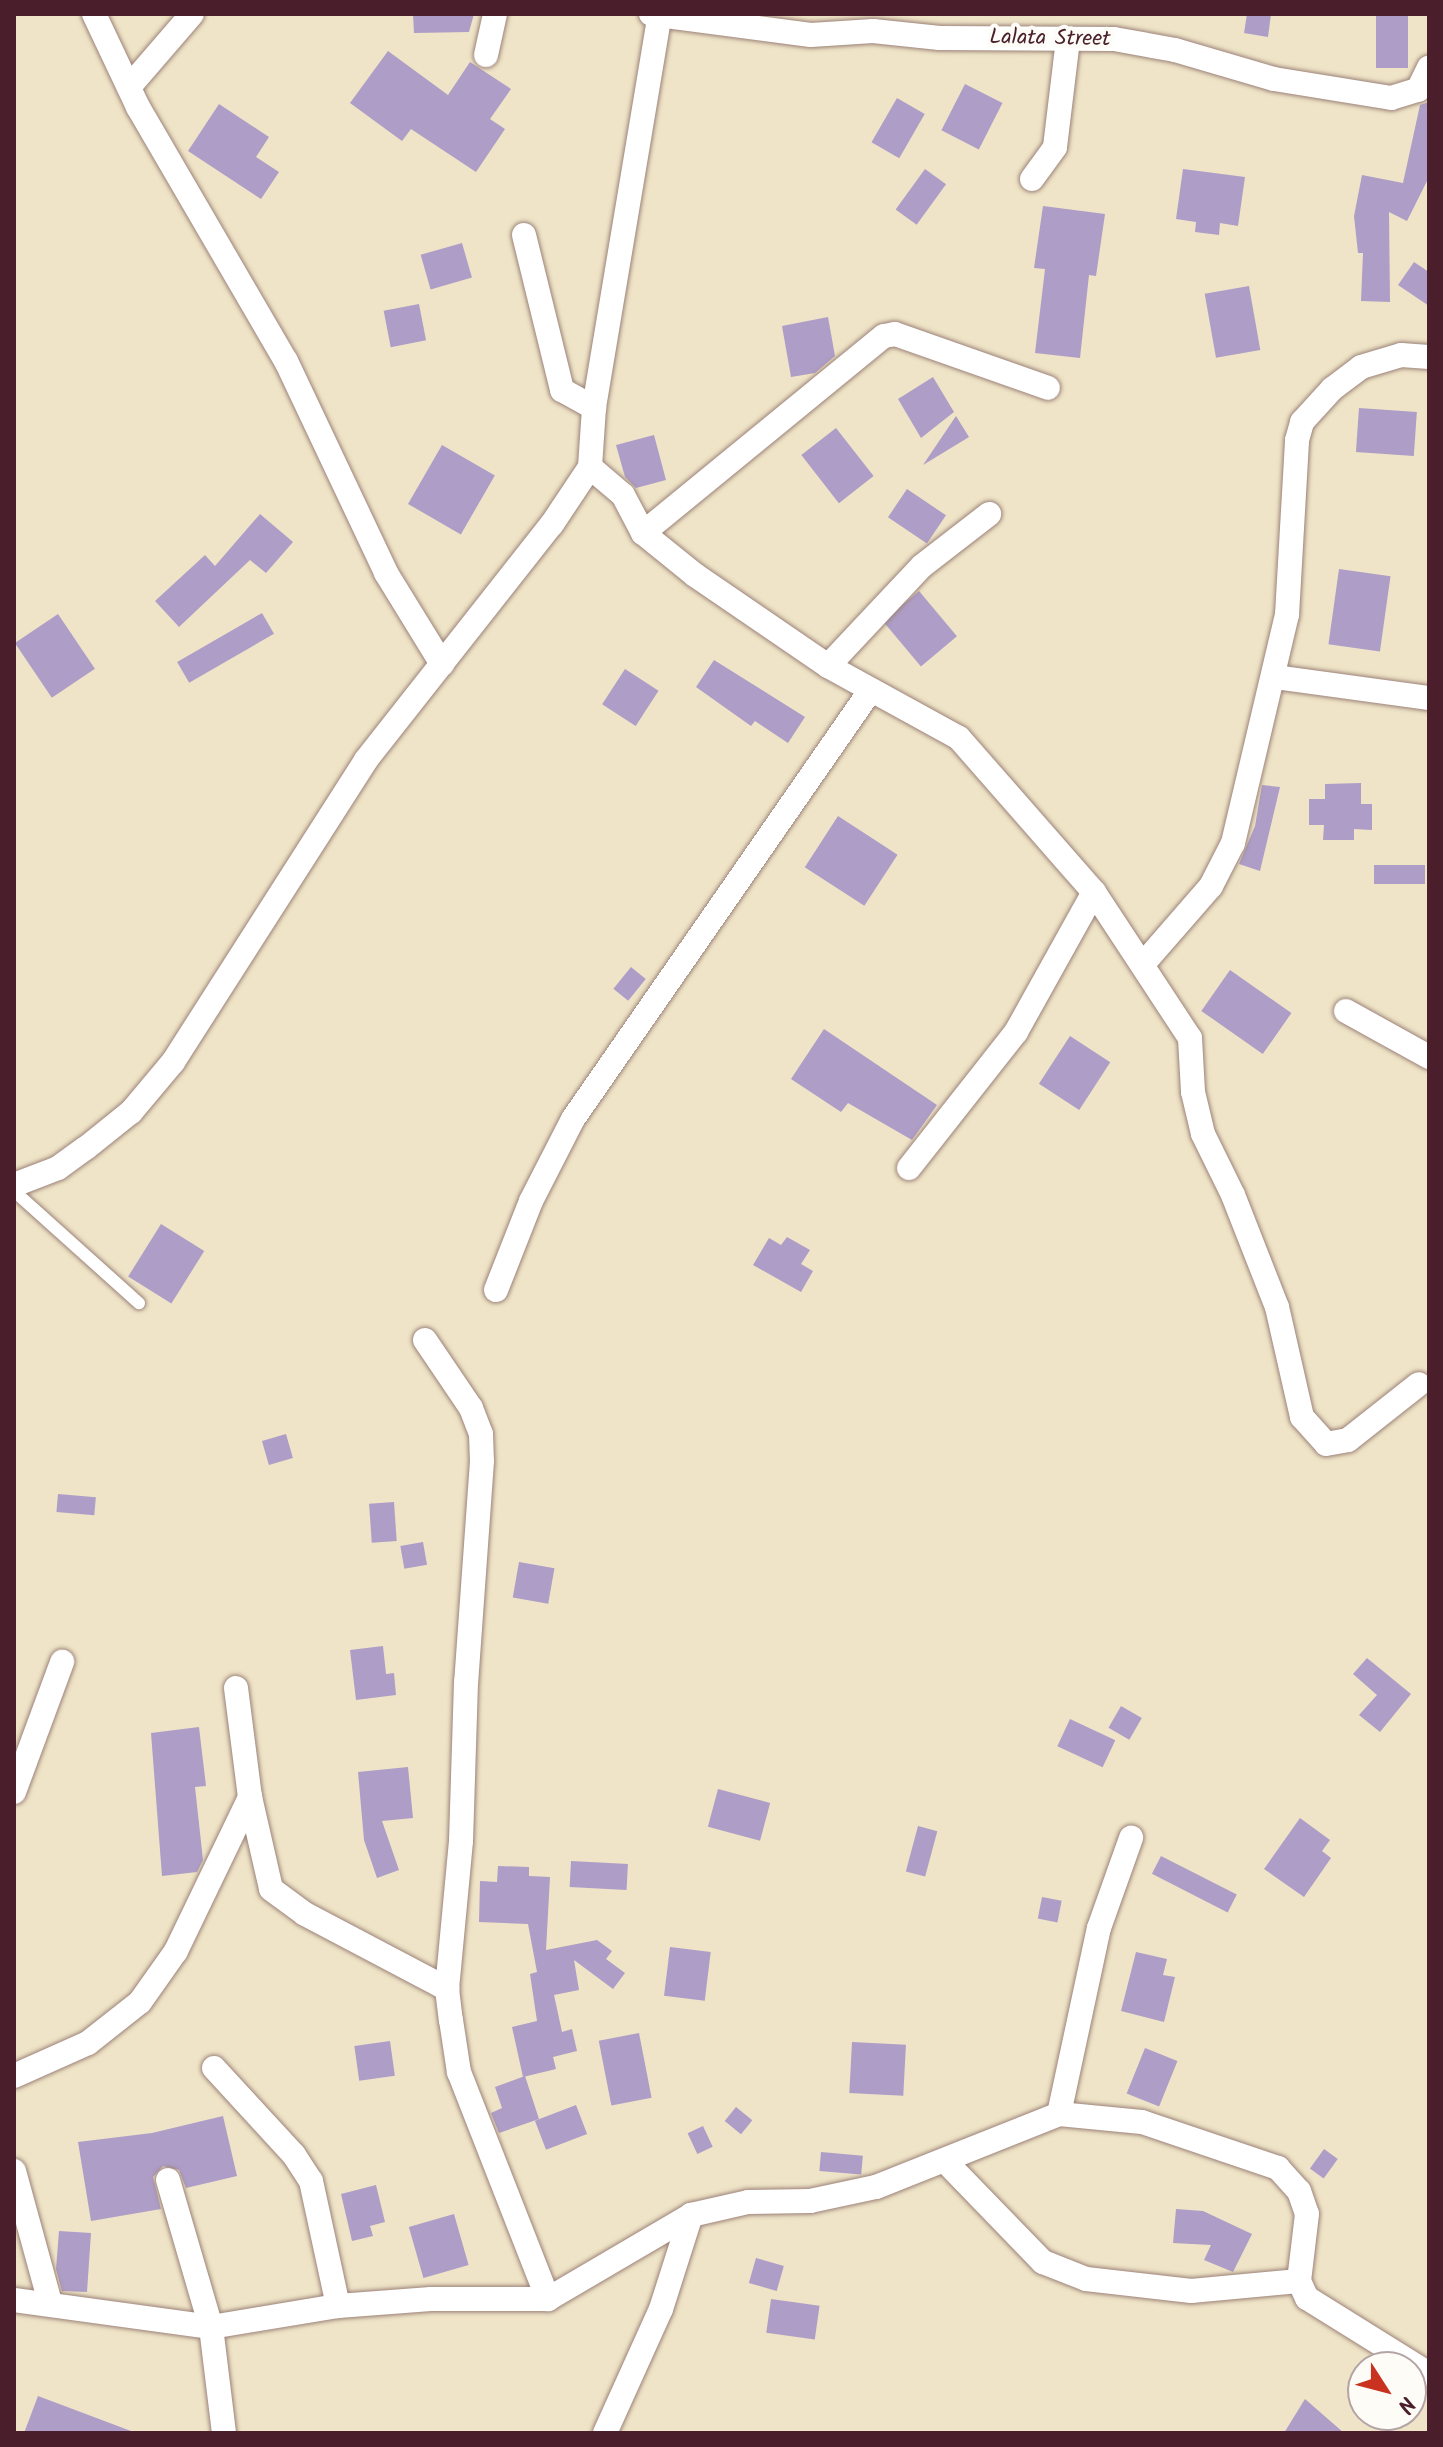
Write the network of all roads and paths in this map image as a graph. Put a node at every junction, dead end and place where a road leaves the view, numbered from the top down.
1 (94, 14) edge
2 (192, 14) edge
3 (495, 14) edge
4 (824, 14) edge
5 (655, 16) edge
6 (811, 35) junction
7 (1068, 39) junction
8 (486, 55) dead end
9 (1429, 67) edge
10 (129, 87) junction
11 (1032, 179) dead end
12 (524, 235) dead end
13 (1429, 357) edge
14 (1048, 388) dead end
15 (594, 408) junction
16 (590, 467) junction
17 (989, 514) dead end
18 (643, 533) junction
19 (442, 664) junction
20 (828, 666) junction
21 (1275, 677) junction
22 (870, 691) junction
23 (1429, 698) edge
24 (1094, 892) junction
25 (1144, 963) junction
26 (1346, 1011) dead end
27 (1429, 1057) edge
28 (909, 1168) dead end
29 (14, 1188) edge
30 (496, 1290) dead end
31 (139, 1303) dead end
32 (425, 1340) dead end
33 (1419, 1384) dead end
34 (62, 1662) dead end
35 (236, 1688) dead end
36 (14, 1792) edge
37 (250, 1797) junction
38 (1131, 1838) dead end
39 (447, 1989) junction
40 (214, 2068) dead end
41 (14, 2076) edge
42 (1059, 2114) junction
43 (946, 2162) junction
44 (14, 2171) edge
45 (168, 2180) dead end
46 (691, 2215) junction
47 (1299, 2281) junction
48 (548, 2299) junction
49 (14, 2300) edge
50 (50, 2303) junction
51 (338, 2306) junction
52 (211, 2327) junction
53 (1429, 2374) edge
54 (224, 2433) edge
55 (605, 2433) edge

1 - 10 street
2 - 10 street
3 - 8 street
4 - 6 street
5 - 6 street, Lalata Street
5 - 15 street
6 - 7 street, Lalata Street
7 - 9 street, Lalata Street
7 - 11 street
10 - 19 street
12 - 15 street
13 - 21 street
14 - 18 street
15 - 16 street
16 - 18 street
16 - 19 street
17 - 20 street
18 - 20 street
19 - 29 street
20 - 22 street
21 - 23 street
21 - 25 street
22 - 24 street
22 - 30 street
24 - 25 street
24 - 28 street
25 - 33 street
26 - 27 street
29 - 31 lane
32 - 39 street
34 - 36 street
35 - 37 street
37 - 39 street
37 - 41 street
38 - 42 street
39 - 48 street
40 - 51 street
42 - 43 street
42 - 47 street
43 - 46 street
43 - 47 street
44 - 50 street
45 - 52 street
46 - 48 street
46 - 55 street
47 - 53 street
48 - 51 street
49 - 50 street
50 - 52 street
51 - 52 street
52 - 54 street

